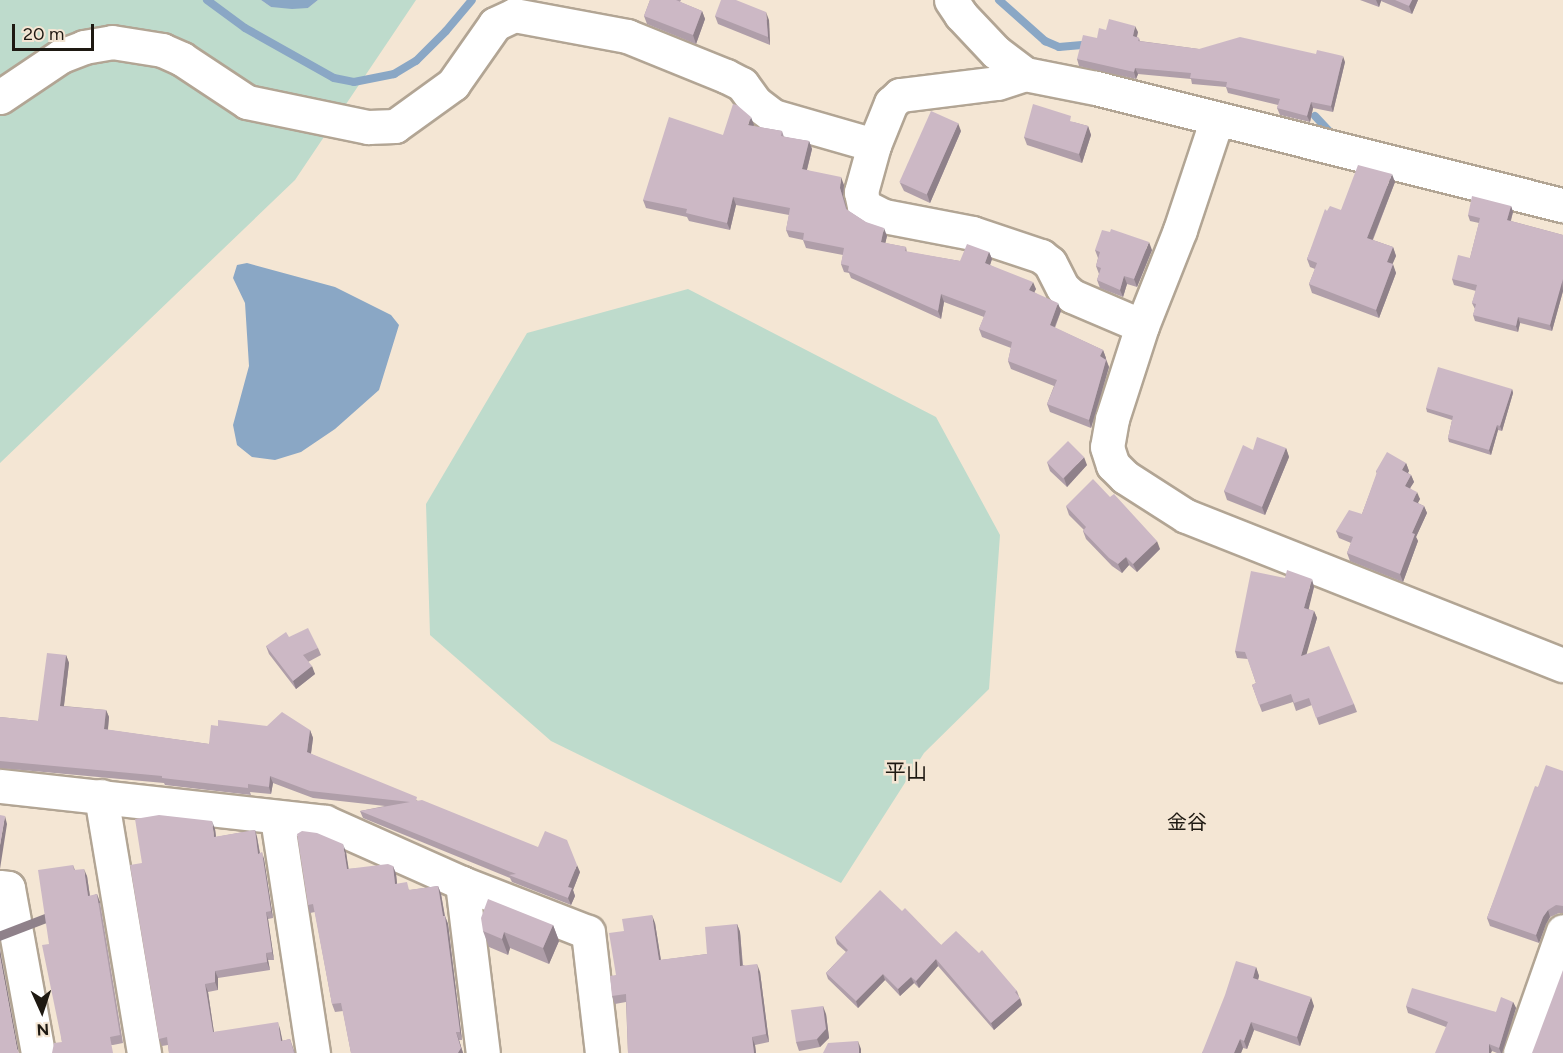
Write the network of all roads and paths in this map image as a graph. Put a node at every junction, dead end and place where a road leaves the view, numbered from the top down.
1 (951, 0) edge
2 (1025, 74) junction
3 (0, 97) edge
4 (1217, 119) junction
5 (874, 145) junction
6 (1563, 205) edge
7 (1142, 326) junction
8 (1563, 665) edge
9 (0, 786) edge
10 (100, 796) junction
11 (277, 818) junction
12 (462, 883) junction
13 (0, 887) edge
14 (1563, 931) edge
15 (38, 1053) edge
16 (144, 1053) edge
17 (313, 1053) edge
18 (483, 1053) edge
19 (602, 1053) edge
20 (1520, 1053) edge

1 - 2 street
2 - 4 street
2 - 5 street
3 - 5 street
4 - 6 street
4 - 7 street
5 - 7 street
7 - 8 street
9 - 10 street
10 - 11 street
10 - 16 street
11 - 12 street
11 - 17 street
12 - 18 street
12 - 19 street
13 - 15 street
14 - 20 street

